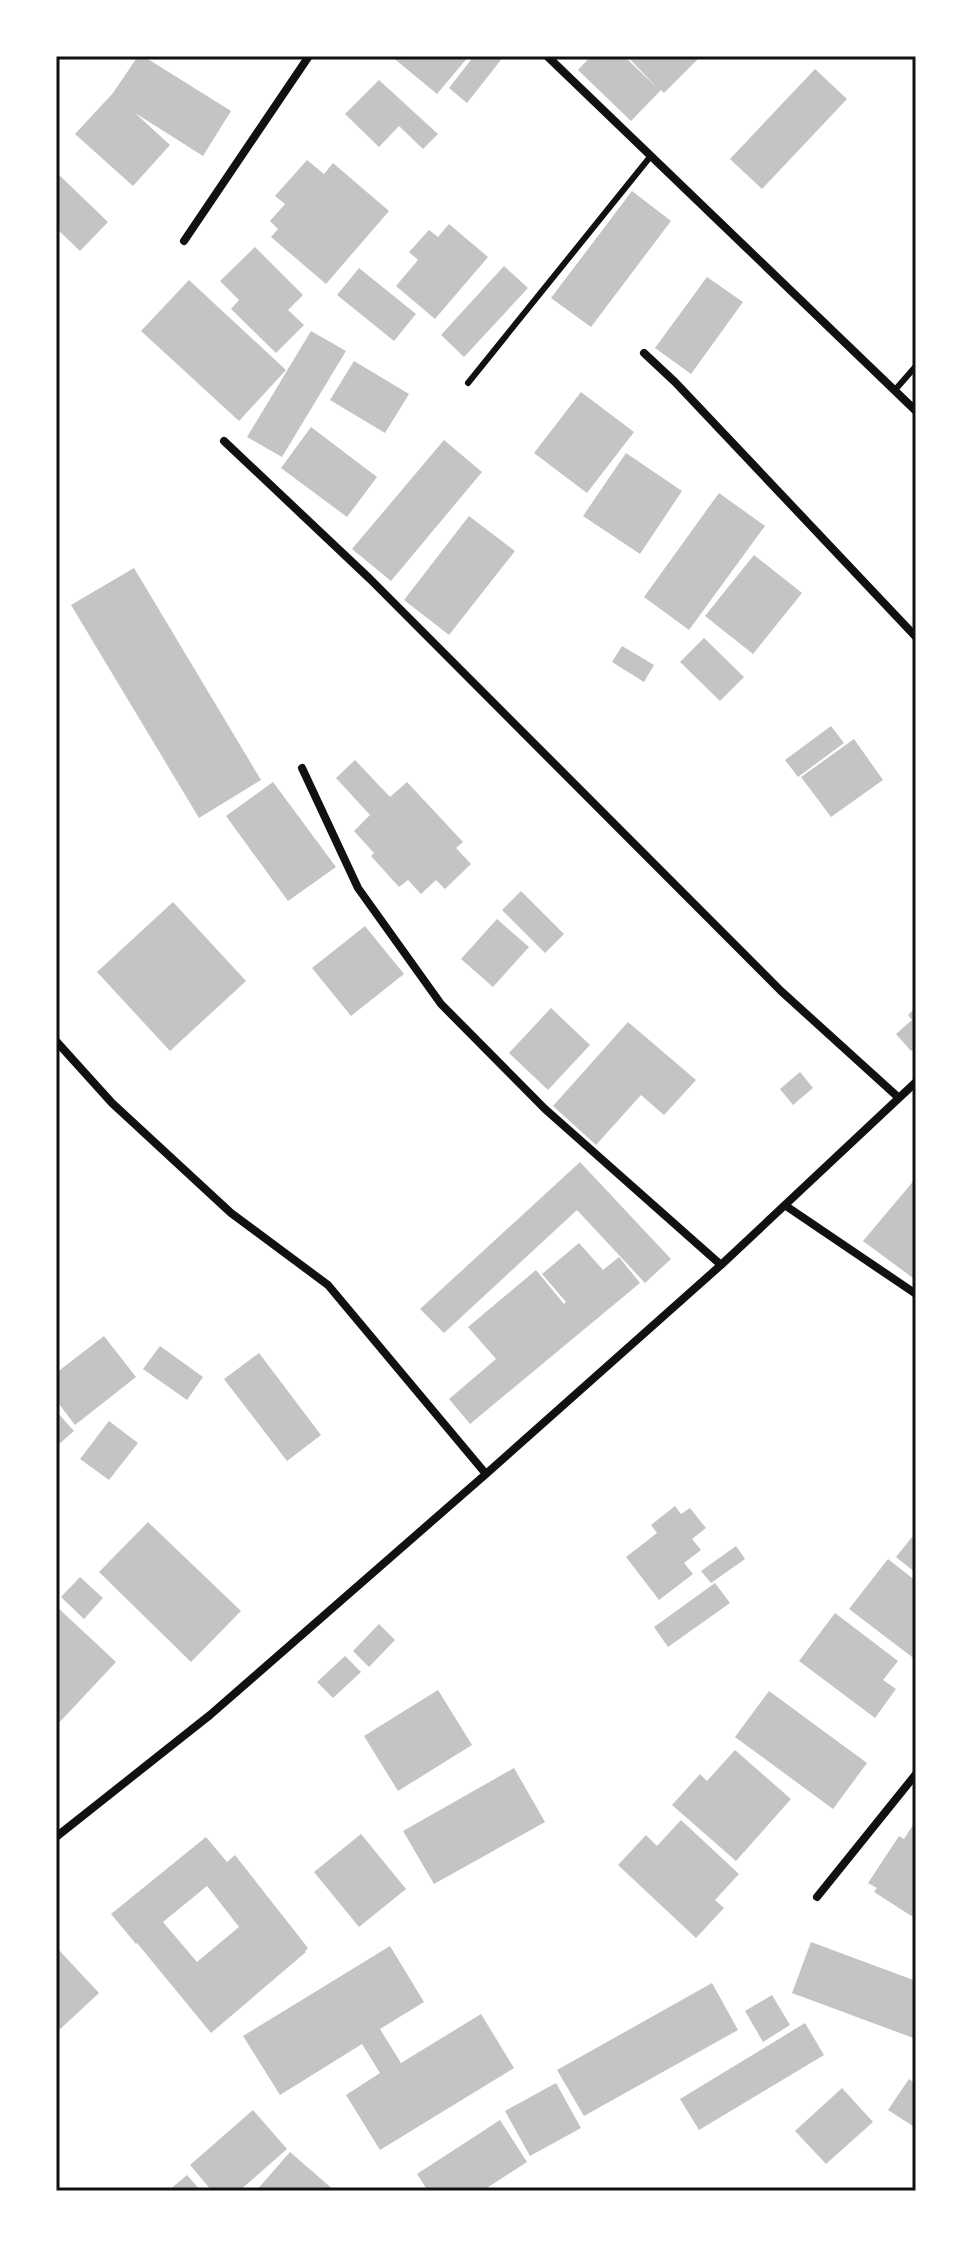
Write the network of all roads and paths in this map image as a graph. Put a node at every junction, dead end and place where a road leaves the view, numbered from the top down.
1 (309, 56) edge
2 (547, 56) edge
3 (650, 157) junction
4 (184, 241) dead end
5 (644, 353) dead end
6 (916, 366) edge
7 (468, 383) dead end
8 (895, 390) junction
9 (916, 411) edge
10 (224, 441) dead end
11 (916, 637) edge
12 (302, 768) dead end
13 (56, 1041) edge
14 (916, 1082) edge
15 (899, 1098) junction
16 (786, 1206) junction
17 (721, 1265) junction
18 (916, 1294) edge
19 (486, 1474) junction
20 (916, 1774) edge
21 (56, 1837) edge
22 (817, 1897) dead end

1 - 4 street
2 - 3 street
3 - 7 lane
3 - 8 street
5 - 11 street
6 - 8 lane
8 - 9 street
10 - 15 street
12 - 17 street
13 - 19 street
14 - 15 street
15 - 16 street
16 - 17 street
16 - 18 street
17 - 19 street
19 - 21 street
20 - 22 street

